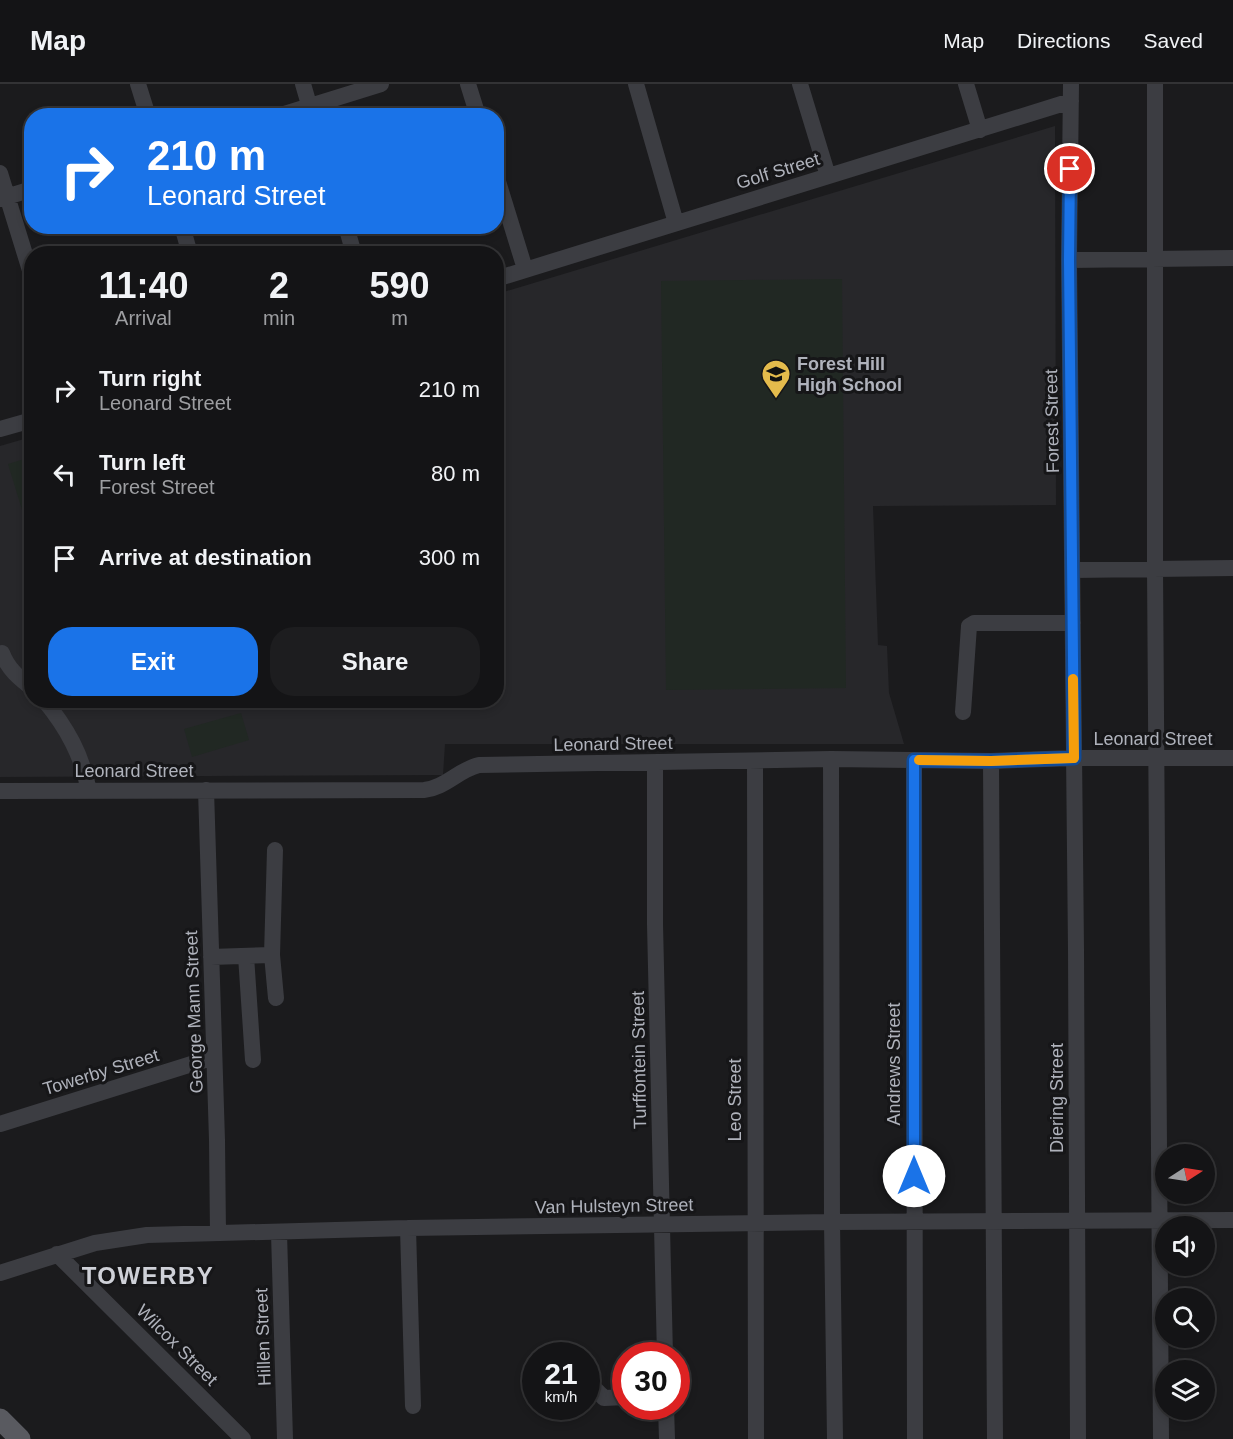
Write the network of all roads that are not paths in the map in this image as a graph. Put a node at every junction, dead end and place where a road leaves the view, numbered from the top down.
1 (138, 84) edge
2 (303, 84) edge
3 (381, 84) edge
4 (468, 84) edge
5 (636, 84) edge
6 (800, 84) edge
7 (966, 84) edge
8 (1155, 84) edge
9 (1071, 92) edge
10 (146, 108) edge
11 (310, 108) edge
12 (319, 108) edge
13 (476, 108) edge
14 (980, 130) junction
15 (0, 173) edge
16 (828, 176) junction
17 (24, 192) edge
18 (4, 198) edge
19 (504, 201) edge
20 (676, 223) junction
21 (24, 254) edge
22 (1233, 258) edge
23 (1154, 259) junction
24 (1069, 260) junction
25 (525, 269) junction
26 (504, 276) edge
27 (24, 422) edge
28 (0, 429) edge
29 (1233, 568) edge
30 (1155, 569) junction
31 (1073, 570) junction
32 (1073, 623) junction
33 (2, 653) dead end
34 (24, 682) edge
35 (51, 708) edge
36 (963, 712) dead end
37 (1074, 758) junction
38 (1157, 758) junction
39 (1233, 758) edge
40 (831, 759) junction
41 (914, 760) junction
42 (991, 761) junction
43 (754, 762) junction
44 (655, 763) junction
45 (206, 790) junction
46 (0, 791) edge
47 (89, 791) junction
48 (275, 850) dead end
49 (272, 955) junction
50 (246, 956) junction
51 (211, 957) junction
52 (276, 998) dead end
53 (214, 1057) junction
54 (253, 1060) dead end
55 (0, 1124) edge
56 (1160, 1216) edge
57 (1215, 1220) edge
58 (1233, 1220) edge
59 (992, 1221) junction
60 (1076, 1221) junction
61 (1155, 1221) edge
62 (832, 1222) junction
63 (914, 1222) junction
64 (755, 1223) junction
65 (663, 1224) junction
66 (408, 1228) junction
67 (218, 1233) junction
68 (279, 1233) junction
69 (57, 1254) junction
70 (0, 1273) edge
71 (1160, 1276) edge
72 (665, 1342) edge
73 (413, 1406) dead end
74 (0, 1419) edge
75 (666, 1420) edge
76 (20, 1439) edge
77 (243, 1439) edge
78 (285, 1439) edge
79 (667, 1439) edge
80 (756, 1439) edge
81 (835, 1439) edge
82 (915, 1439) edge
83 (995, 1439) edge
84 (1078, 1439) edge
85 (1161, 1439) edge

1 - 10 street
2 - 11 street
3 - 12 street
4 - 13 street
5 - 20 street
6 - 16 street
7 - 14 street
8 - 23 street
9 - 14 street, Golf Street
9 - 24 street, Forest Street
14 - 16 street, Golf Street
15 - 18 street
16 - 20 street, Golf Street
17 - 18 street
18 - 21 street
19 - 25 street
20 - 25 street, Golf Street
22 - 23 street
23 - 24 street
23 - 30 street
24 - 31 street, Forest Street
25 - 26 street, Golf Street
27 - 28 street
29 - 30 street
30 - 31 street
30 - 38 street
31 - 32 street, Forest Street
32 - 36 street
32 - 37 street, Forest Street
33 - 34 street
35 - 47 street
37 - 38 street, Leonard Street
37 - 42 street, Leonard Street
37 - 60 street, Diering Street
38 - 39 street, Leonard Street
38 - 56 street
40 - 41 street, Leonard Street
40 - 43 street, Leonard Street
40 - 62 street
41 - 42 street, Leonard Street
41 - 63 street, Andrews Street
42 - 59 street
43 - 44 street, Leonard Street
43 - 64 street, Leo Street
44 - 45 street, Leonard Street
44 - 65 street, Turffontein Street
45 - 47 street, Leonard Street
45 - 51 street, George Mann Street
46 - 47 street, Leonard Street
48 - 49 street
49 - 50 street
49 - 52 street
50 - 51 street
50 - 54 street
51 - 53 street, George Mann Street
53 - 55 street, Towerby Street
53 - 67 street, George Mann Street
57 - 58 street, Van Hulsteyn Street
59 - 60 street, Van Hulsteyn Street
59 - 63 street, Van Hulsteyn Street
59 - 83 street
60 - 61 street, Van Hulsteyn Street
60 - 84 street, Diering Street
62 - 63 street, Van Hulsteyn Street
62 - 64 street, Van Hulsteyn Street
62 - 81 street
63 - 82 street, Andrews Street
64 - 65 street, Van Hulsteyn Street
64 - 80 street, Leo Street
65 - 66 street, Van Hulsteyn Street
65 - 72 street, Turffontein Street
66 - 68 street, Van Hulsteyn Street
66 - 73 street
67 - 68 street, Van Hulsteyn Street
67 - 69 street, Van Hulsteyn Street
68 - 78 street, Hillen Street
69 - 70 street, Van Hulsteyn Street
69 - 77 street, Wilcox Street
71 - 85 street
74 - 76 main road
75 - 79 street

